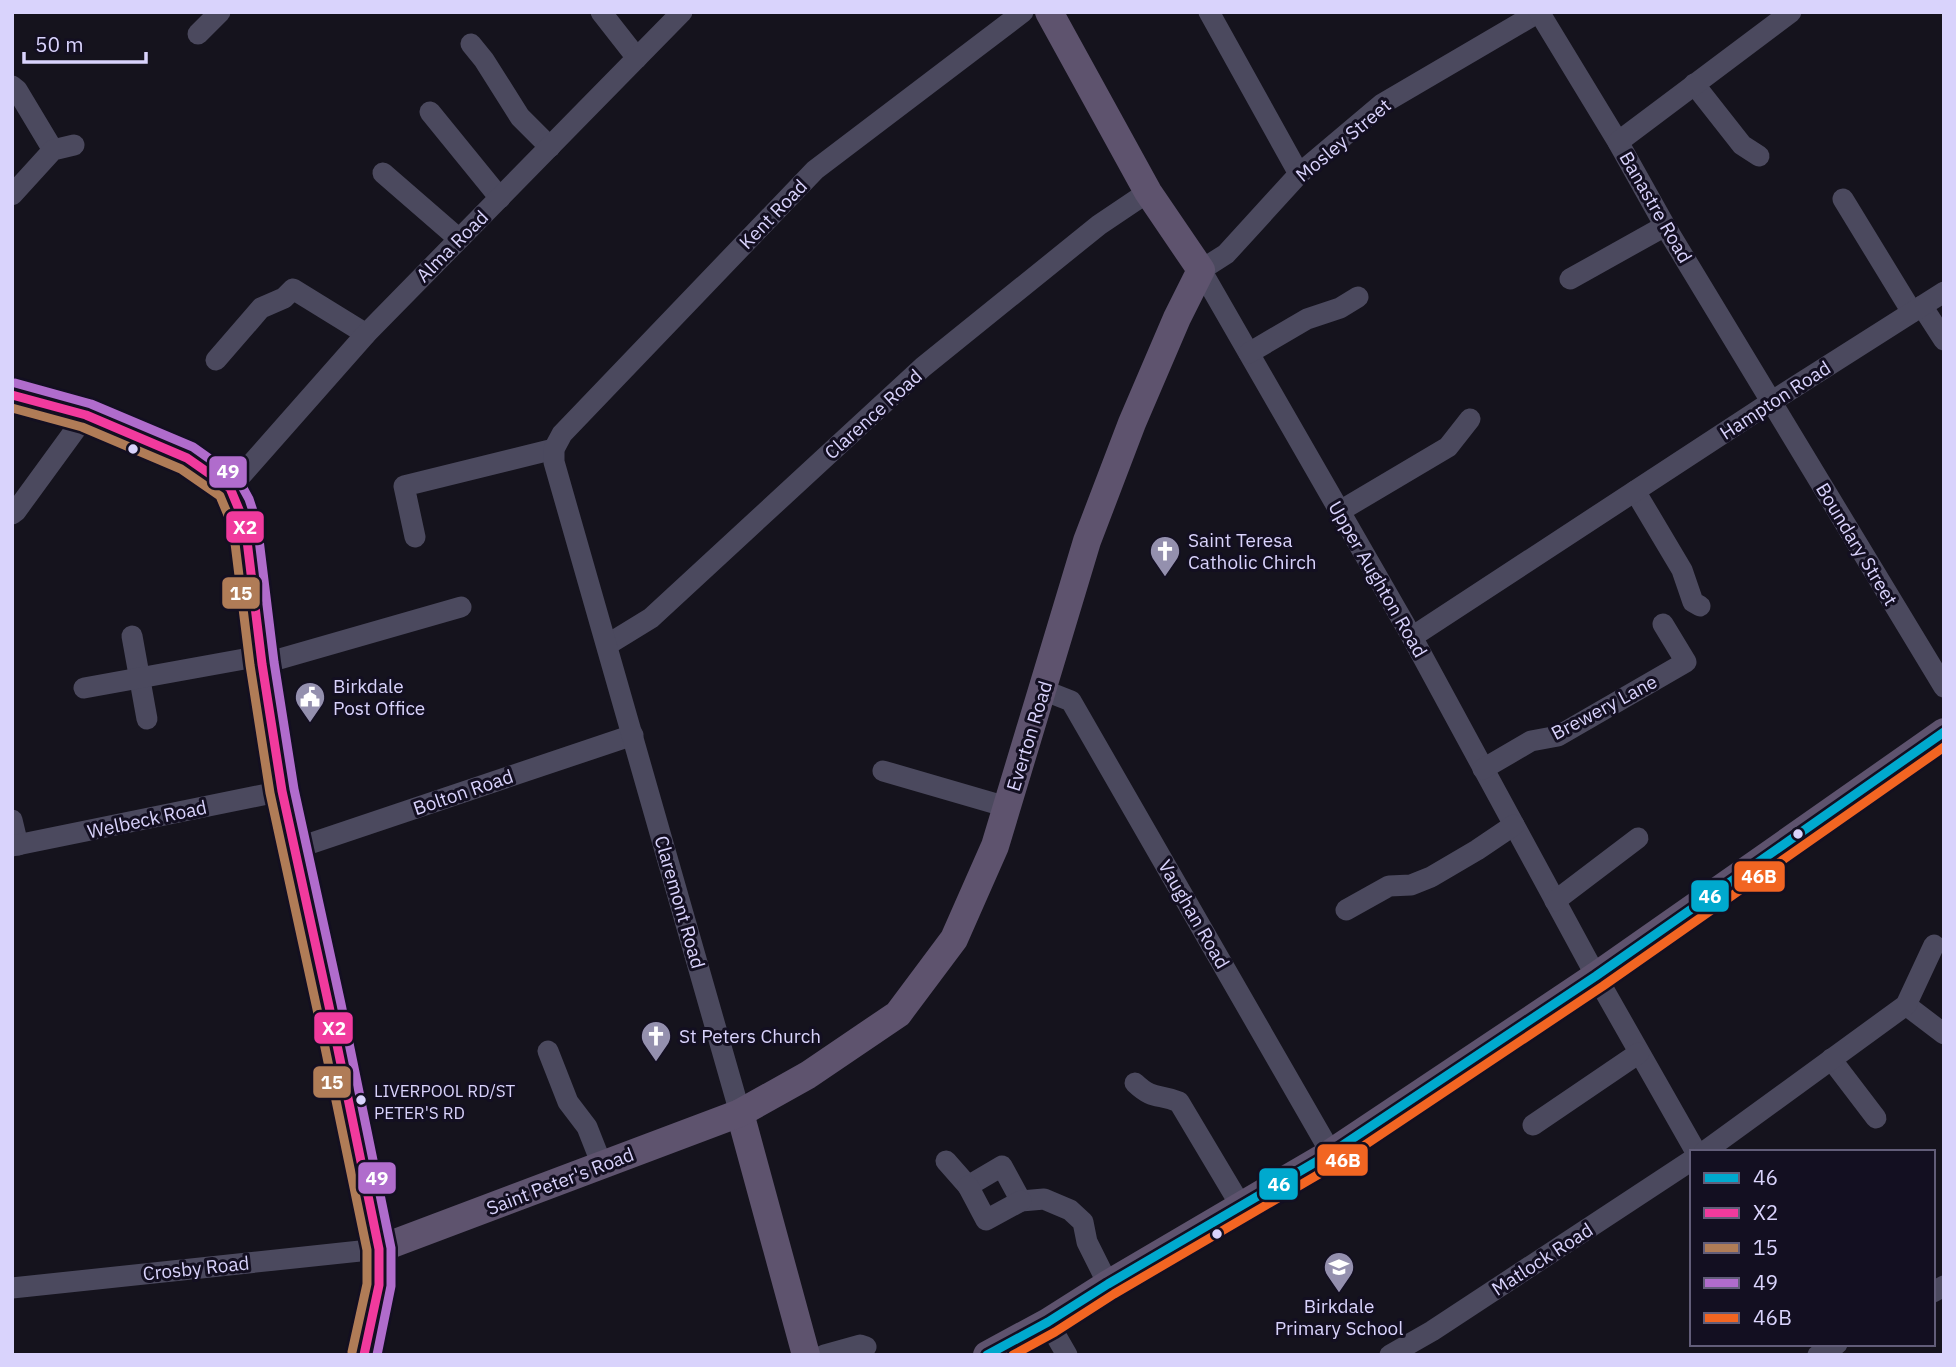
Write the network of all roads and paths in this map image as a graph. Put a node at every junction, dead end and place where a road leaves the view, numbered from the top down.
1 (219, 12) edge
2 (601, 12) edge
3 (1023, 12) edge
4 (1049, 12) edge
5 (1209, 12) edge
6 (1539, 12) edge
7 (1790, 12) edge
8 (679, 13) edge
9 (198, 34) dead end
10 (471, 44) dead end
11 (637, 58) junction
12 (1695, 84) junction
13 (12, 86) edge
14 (430, 112) dead end
15 (1618, 142) junction
16 (74, 145) dead end
17 (550, 147) junction
18 (53, 150) junction
19 (1759, 156) dead end
20 (383, 173) dead end
21 (1299, 174) junction
22 (1148, 192) junction
23 (12, 195) edge
24 (500, 198) junction
25 (1843, 199) dead end
26 (1665, 226) junction
27 (459, 239) junction
28 (1201, 270) junction
29 (1570, 279) dead end
30 (1944, 292) edge
31 (1358, 297) dead end
32 (1917, 309) junction
33 (366, 334) junction
34 (1944, 340) edge
35 (1249, 353) junction
36 (216, 360) dead end
37 (12, 395) edge
38 (1771, 402) junction
39 (86, 415) junction
40 (1470, 419) dead end
41 (554, 450) junction
42 (230, 488) junction
43 (1635, 491) junction
44 (1340, 511) junction
45 (12, 514) edge
46 (415, 537) dead end
47 (1700, 606) dead end
48 (461, 607) dead end
49 (1663, 625) dead end
50 (132, 636) dead end
51 (1412, 637) junction
52 (607, 645) junction
53 (262, 660) junction
54 (139, 678) junction
55 (1944, 687) edge
56 (83, 688) dead end
57 (1043, 690) junction
58 (147, 719) dead end
59 (1944, 732) edge
60 (633, 735) junction
61 (1483, 769) junction
62 (883, 771) dead end
63 (282, 791) junction
64 (1007, 807) junction
65 (12, 820) edge
66 (1514, 825) junction
67 (1638, 838) dead end
68 (15, 846) edge
69 (294, 849) junction
70 (1555, 901) junction
71 (1346, 910) dead end
72 (1934, 945) dead end
73 (1595, 976) junction
74 (1906, 1005) junction
75 (1944, 1034) edge
76 (548, 1051) dead end
77 (1639, 1053) junction
78 (1830, 1059) junction
79 (1135, 1083) dead end
80 (740, 1114) junction
81 (1876, 1118) dead end
82 (1533, 1125) dead end
83 (1695, 1150) edge
84 (1707, 1150) edge
85 (1331, 1153) junction
86 (946, 1161) dead end
87 (1690, 1161) edge
88 (602, 1165) junction
89 (968, 1186) junction
90 (1021, 1201) junction
91 (1241, 1206) junction
92 (379, 1249) junction
93 (1108, 1284) junction
94 (12, 1288) edge
95 (1048, 1322) junction
96 (1834, 1346) edge
97 (866, 1347) dead end
98 (364, 1355) edge
99 (806, 1355) edge
100 (824, 1355) edge
101 (987, 1355) edge
102 (1067, 1355) edge
103 (1390, 1355) edge
104 (1818, 1355) edge

1 - 9 street
2 - 11 street
3 - 41 street, Kent Road
4 - 22 main road, Upper Aughton Road
5 - 21 street
6 - 15 street, Banastre Road
6 - 21 street, Mosley Street
7 - 12 street
8 - 11 street, Alma Road
10 - 17 street
11 - 17 street, Alma Road
12 - 15 street
12 - 19 street
13 - 18 street
14 - 24 street
15 - 26 street, Banastre Road
16 - 18 street
17 - 24 street, Alma Road
18 - 23 street
20 - 27 street
21 - 28 street, Mosley Street
22 - 28 main road, Upper Aughton Road
22 - 52 street, Clarence Road
24 - 27 street, Alma Road
25 - 32 street
26 - 29 street
26 - 38 street, Banastre Road
27 - 33 street, Alma Road
28 - 35 street, Upper Aughton Road
28 - 57 main road, Everton Road
30 - 32 street, Hampton Road
31 - 35 street
32 - 34 street
32 - 38 street, Hampton Road
33 - 36 street
33 - 42 street, Alma Road
35 - 44 street, Upper Aughton Road
37 - 39 street
38 - 43 street, Hampton Road
38 - 55 street, Boundary Street
39 - 42 street
39 - 45 street
40 - 44 street
41 - 46 street
41 - 52 street, Claremont Road
42 - 53 street
43 - 47 street
43 - 51 street, Hampton Road
44 - 51 street, Upper Aughton Road
48 - 53 street
49 - 61 street, Brewery Lane
50 - 54 street
51 - 61 street, Upper Aughton Road
52 - 60 street, Claremont Road
53 - 54 street
53 - 63 street
54 - 56 street
54 - 58 street
57 - 64 main road, Everton Road
57 - 85 street, Vaughan Road
59 - 73 main road
60 - 69 street, Bolton Road
60 - 80 street, Claremont Road
61 - 66 street, Upper Aughton Road
62 - 64 street
63 - 68 street, Welbeck Road
63 - 69 street
64 - 80 main road, Everton Road
65 - 68 street
66 - 70 street, Upper Aughton Road
66 - 71 street
67 - 70 street
69 - 92 street
70 - 73 street, Upper Aughton Road
72 - 74 street
73 - 77 street, Upper Aughton Road
73 - 85 main road
74 - 75 street
74 - 78 street
76 - 88 street
77 - 82 street
77 - 83 street, Upper Aughton Road
78 - 81 street
78 - 84 street
79 - 91 street
80 - 88 main road, Saint Peter's Road
80 - 99 main road, Claremont Road
85 - 91 main road
86 - 89 street
87 - 103 street, Matlock Road
88 - 92 main road, Saint Peter's Road
89 - 90 street
89 - 90 street
90 - 93 street
91 - 93 main road
92 - 94 street, Crosby Road
92 - 98 main road
93 - 95 main road
95 - 101 main road
95 - 102 street
96 - 104 street
97 - 100 street

